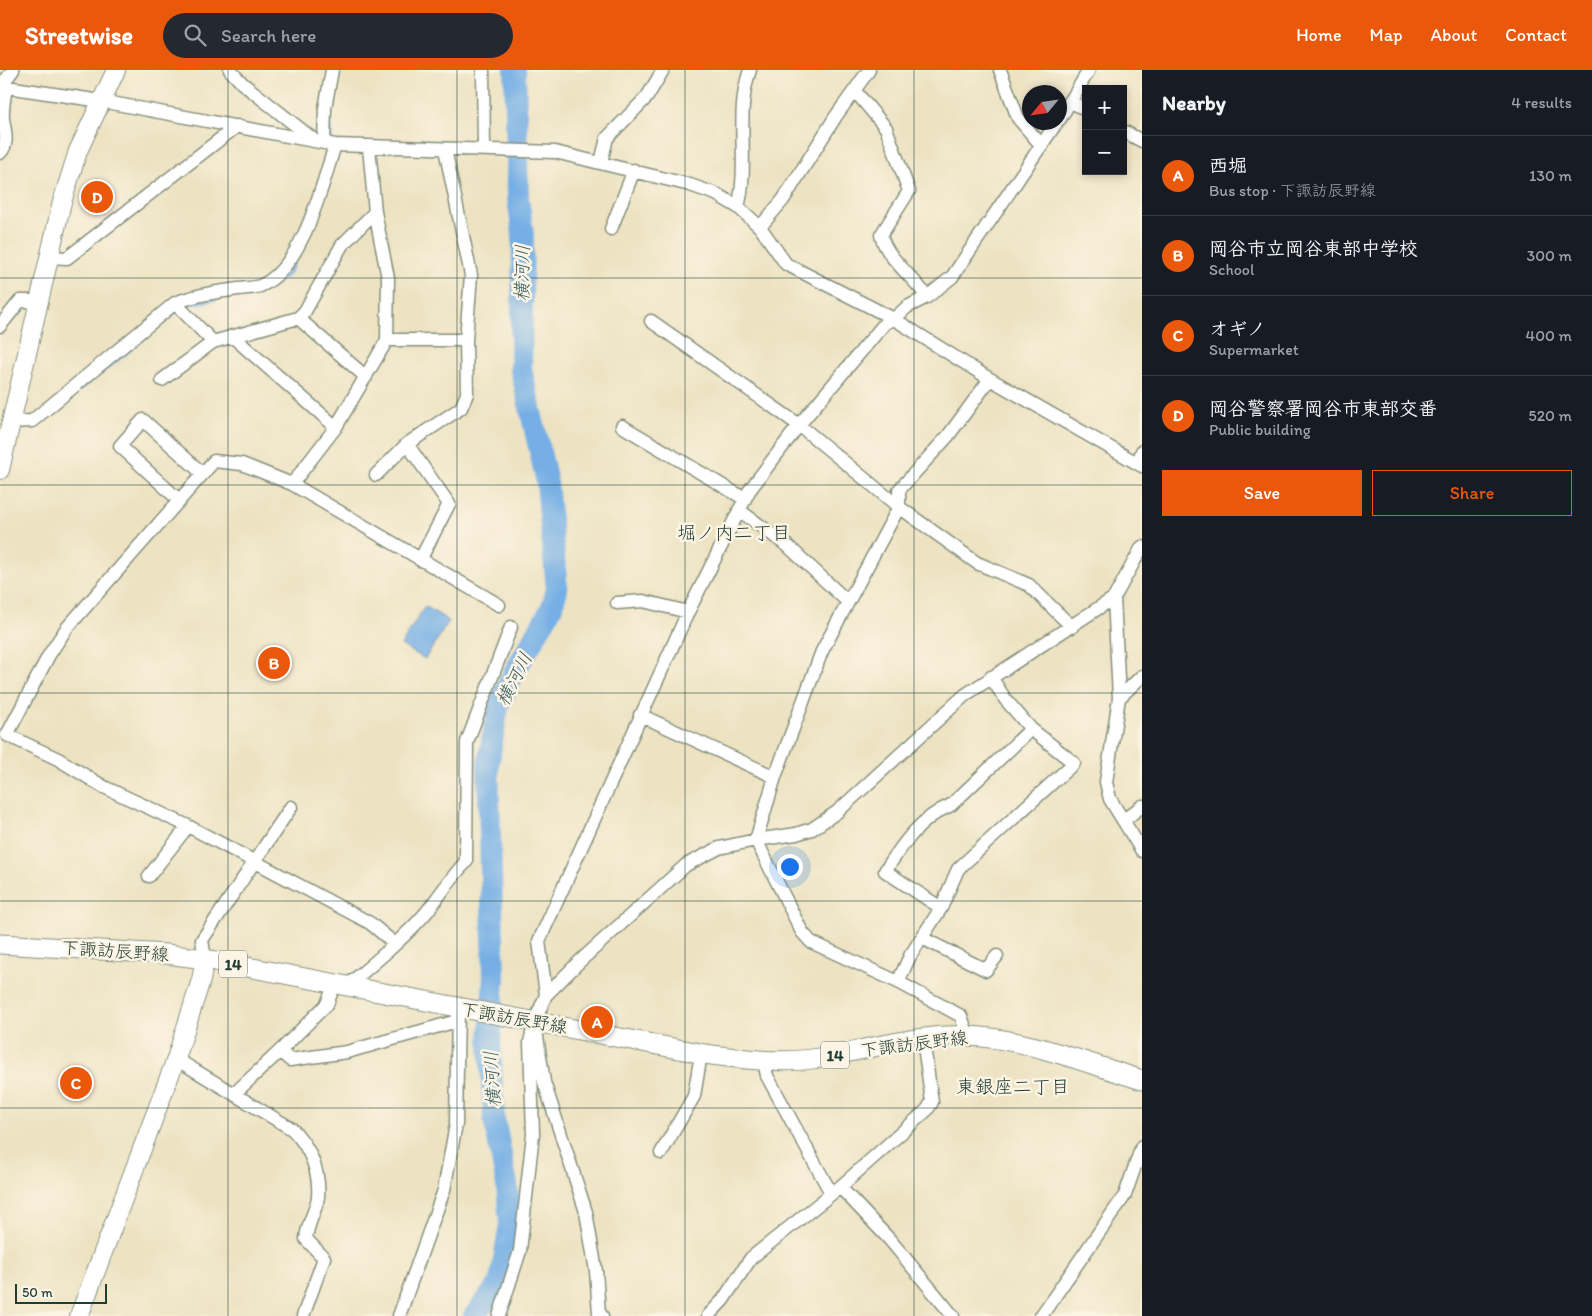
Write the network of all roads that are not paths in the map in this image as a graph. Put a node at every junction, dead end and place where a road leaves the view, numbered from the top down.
1 (13, 70) edge
2 (116, 70) edge
3 (230, 70) edge
4 (332, 70) edge
5 (483, 70) edge
6 (663, 70) edge
7 (750, 70) edge
8 (869, 70) edge
9 (1000, 70) edge
10 (1089, 70) edge
11 (2, 86) edge
12 (855, 91) junction
13 (101, 101) junction
14 (1070, 101) junction
15 (1067, 106) edge
16 (1082, 108) edge
17 (237, 126) junction
18 (1052, 130) edge
19 (1127, 132) edge
20 (1142, 141) edge
21 (325, 143) junction
22 (1042, 146) junction
23 (369, 147) junction
24 (444, 149) junction
25 (484, 150) junction
26 (0, 153) edge
27 (601, 162) junction
28 (634, 170) junction
29 (738, 208) junction
30 (374, 212) junction
31 (760, 227) junction
32 (611, 229) dead end
33 (48, 258) junction
34 (927, 297) junction
35 (38, 301) junction
36 (175, 303) junction
37 (298, 318) junction
38 (894, 319) junction
39 (651, 321) dead end
40 (0, 326) edge
41 (232, 336) junction
42 (387, 340) junction
43 (466, 340) junction
44 (213, 342) junction
45 (366, 376) junction
46 (990, 379) junction
47 (162, 380) dead end
48 (7, 424) edge
49 (799, 425) junction
50 (622, 426) dead end
51 (336, 427) junction
52 (407, 444) junction
53 (1140, 460) edge
54 (0, 470) edge
55 (203, 474) junction
56 (376, 475) dead end
57 (292, 484) junction
58 (180, 501) junction
59 (742, 505) junction
60 (899, 507) junction
61 (1142, 548) edge
62 (420, 560) junction
63 (1114, 598) junction
64 (848, 602) junction
65 (617, 603) dead end
66 (499, 605) dead end
67 (688, 612) junction
68 (511, 627) dead end
69 (1072, 627) junction
70 (1142, 676) edge
71 (991, 677) junction
72 (1119, 698) junction
73 (640, 715) junction
74 (1031, 729) junction
75 (775, 777) junction
76 (1142, 806) edge
77 (291, 807) dead end
78 (1124, 820) junction
79 (188, 826) junction
80 (756, 840) junction
81 (1142, 851) edge
82 (254, 862) junction
83 (149, 876) dead end
84 (941, 908) junction
85 (922, 938) junction
86 (0, 944) edge
87 (395, 944) junction
88 (997, 956) dead end
89 (205, 959) junction
90 (898, 982) junction
91 (342, 984) junction
92 (546, 996) junction
93 (459, 1013) junction
94 (529, 1021) junction
95 (968, 1036) junction
96 (923, 1039) junction
97 (280, 1052) junction
98 (701, 1054) junction
99 (176, 1059) junction
100 (764, 1060) junction
101 (1142, 1080) edge
102 (235, 1093) junction
103 (1142, 1146) edge
104 (661, 1153) dead end
105 (835, 1190) junction
106 (600, 1315) edge
107 (79, 1316) edge
108 (303, 1316) edge
109 (399, 1316) edge
110 (499, 1316) edge
111 (708, 1316) edge
112 (953, 1316) edge
113 (1041, 1316) edge

1 - 11 street
2 - 13 street
3 - 21 street
4 - 21 street
5 - 25 street
6 - 27 street
7 - 29 street
8 - 12 street
9 - 22 street
10 - 14 street
11 - 13 street
11 - 26 street
12 - 31 street
12 - 34 street
13 - 17 street
13 - 33 street
14 - 15 street
14 - 16 street
17 - 21 street
17 - 33 street
18 - 22 street
19 - 20 street
21 - 23 street
21 - 36 street
22 - 34 street
23 - 24 street
23 - 30 street
24 - 25 street
24 - 43 street
25 - 27 street
27 - 28 street
28 - 29 street
28 - 32 street
29 - 31 street
30 - 37 street
30 - 42 street
31 - 38 street
33 - 35 street
34 - 38 street
35 - 40 street
35 - 48 street
36 - 44 street
36 - 48 street
37 - 41 street
37 - 45 street
38 - 46 street
38 - 49 street
39 - 49 street
41 - 44 street
41 - 51 street
42 - 43 street
42 - 45 street
43 - 52 street
44 - 47 street
45 - 51 street
46 - 53 street
46 - 60 street
48 - 54 street
49 - 59 street
49 - 60 street
50 - 59 street
51 - 57 street
52 - 56 street
52 - 62 street
55 - 57 street
55 - 58 street
55 - 58 street
57 - 62 street
58 - 79 street
59 - 64 street
59 - 67 street
60 - 64 street
60 - 69 street
61 - 63 street
62 - 66 street
63 - 69 street
63 - 72 street
64 - 75 street
65 - 67 street
67 - 73 street
68 - 87 street
69 - 71 street
70 - 72 street
71 - 74 street
71 - 80 street
72 - 78 street
73 - 75 street
73 - 92 street
74 - 84 street
74 - 84 street
75 - 80 street
76 - 78 street
77 - 82 street
78 - 81 street
79 - 82 street
79 - 83 street
80 - 90 street
80 - 92 street
82 - 87 street
82 - 89 street
84 - 85 street
85 - 88 street
85 - 90 street
86 - 89 main road, 下諏訪辰野線 / 14
87 - 91 street
89 - 91 main road, 下諏訪辰野線 / 14
89 - 99 street
90 - 95 street
91 - 93 main road, 下諏訪辰野線 / 14
91 - 97 street
92 - 94 street
93 - 94 main road, 下諏訪辰野線 / 14
93 - 97 street
93 - 109 street
94 - 98 main road, 下諏訪辰野線 / 14
94 - 106 street
94 - 110 street
95 - 96 main road, 下諏訪辰野線 / 14
95 - 101 main road, 下諏訪辰野線 / 14
96 - 100 main road, 下諏訪辰野線 / 14
96 - 105 street
97 - 102 street
98 - 100 main road, 下諏訪辰野線 / 14
98 - 104 street
99 - 102 street
99 - 107 street
100 - 105 street
102 - 108 street
103 - 113 street
105 - 111 street
105 - 112 street

